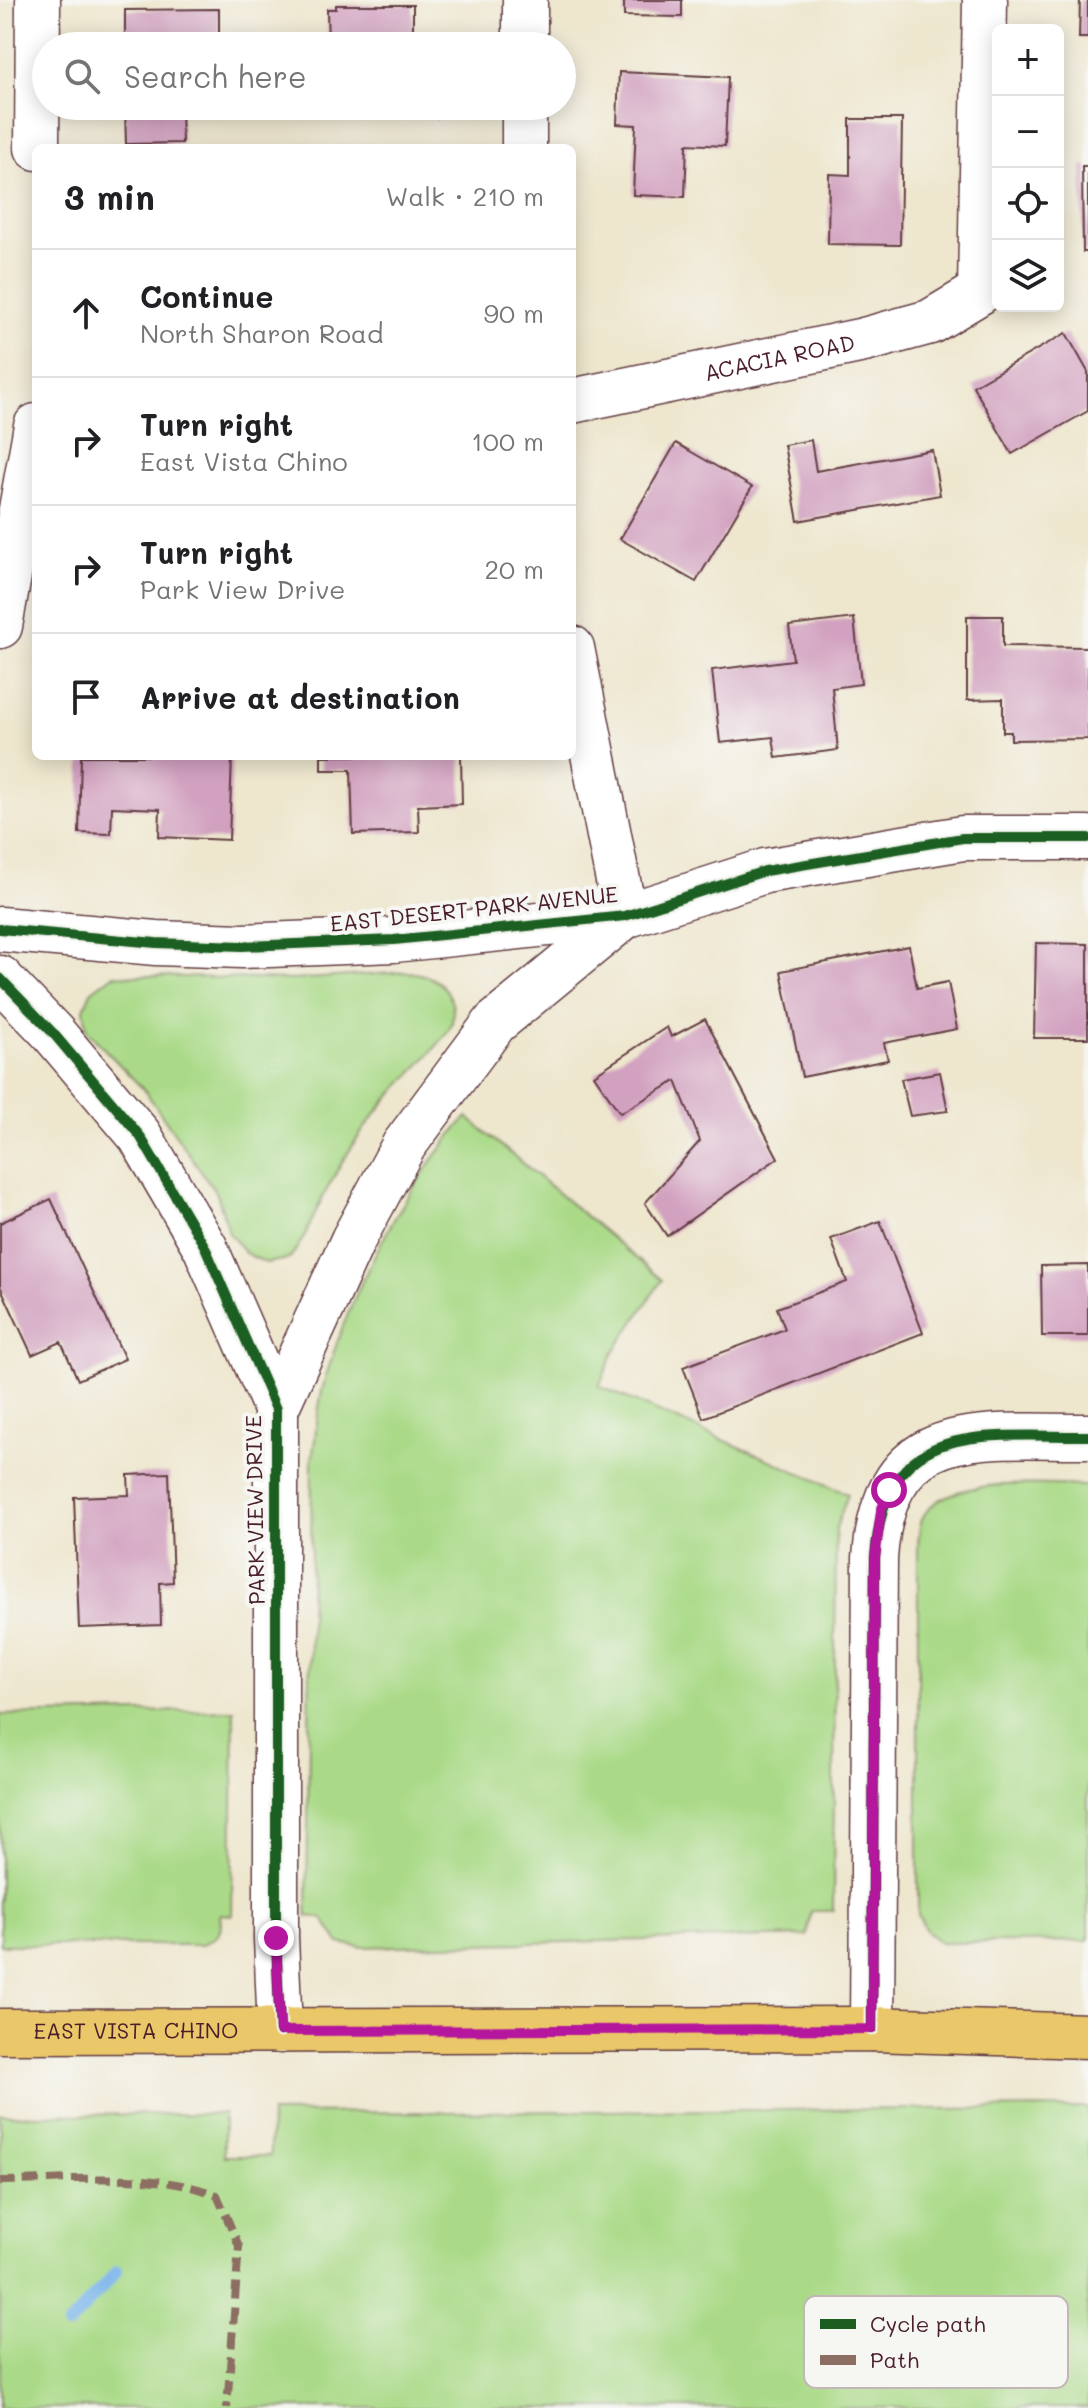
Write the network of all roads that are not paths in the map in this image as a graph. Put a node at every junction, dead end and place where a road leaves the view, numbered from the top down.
1 (38, 0) edge
2 (525, 0) edge
3 (985, 0) edge
4 (38, 32) edge
5 (525, 32) edge
6 (37, 120) edge
7 (524, 120) edge
8 (37, 144) edge
9 (524, 144) edge
10 (576, 400) edge
11 (0, 413) edge
12 (32, 418) edge
13 (32, 448) edge
14 (0, 626) edge
15 (576, 668) edge
16 (1088, 838) edge
17 (625, 916) junction
18 (0, 929) edge
19 (0, 978) edge
20 (276, 1409) junction
21 (1088, 1436) edge
22 (872, 2029) junction
23 (0, 2031) edge
24 (280, 2031) junction
25 (1088, 2036) edge

1 - 4 street
2 - 5 street
3 - 10 street, ACACIA ROAD
6 - 8 street
7 - 9 street
11 - 12 street
13 - 14 street
15 - 17 street
16 - 17 street, EAST DESERT PARK AVENUE
17 - 18 street, EAST DESERT PARK AVENUE
17 - 20 street, PARK VIEW DRIVE
19 - 20 street, PARK VIEW DRIVE
20 - 24 street, PARK VIEW DRIVE
21 - 22 street
22 - 24 main road, EAST VISTA CHINO
22 - 25 main road, EAST VISTA CHINO
23 - 24 main road, EAST VISTA CHINO

